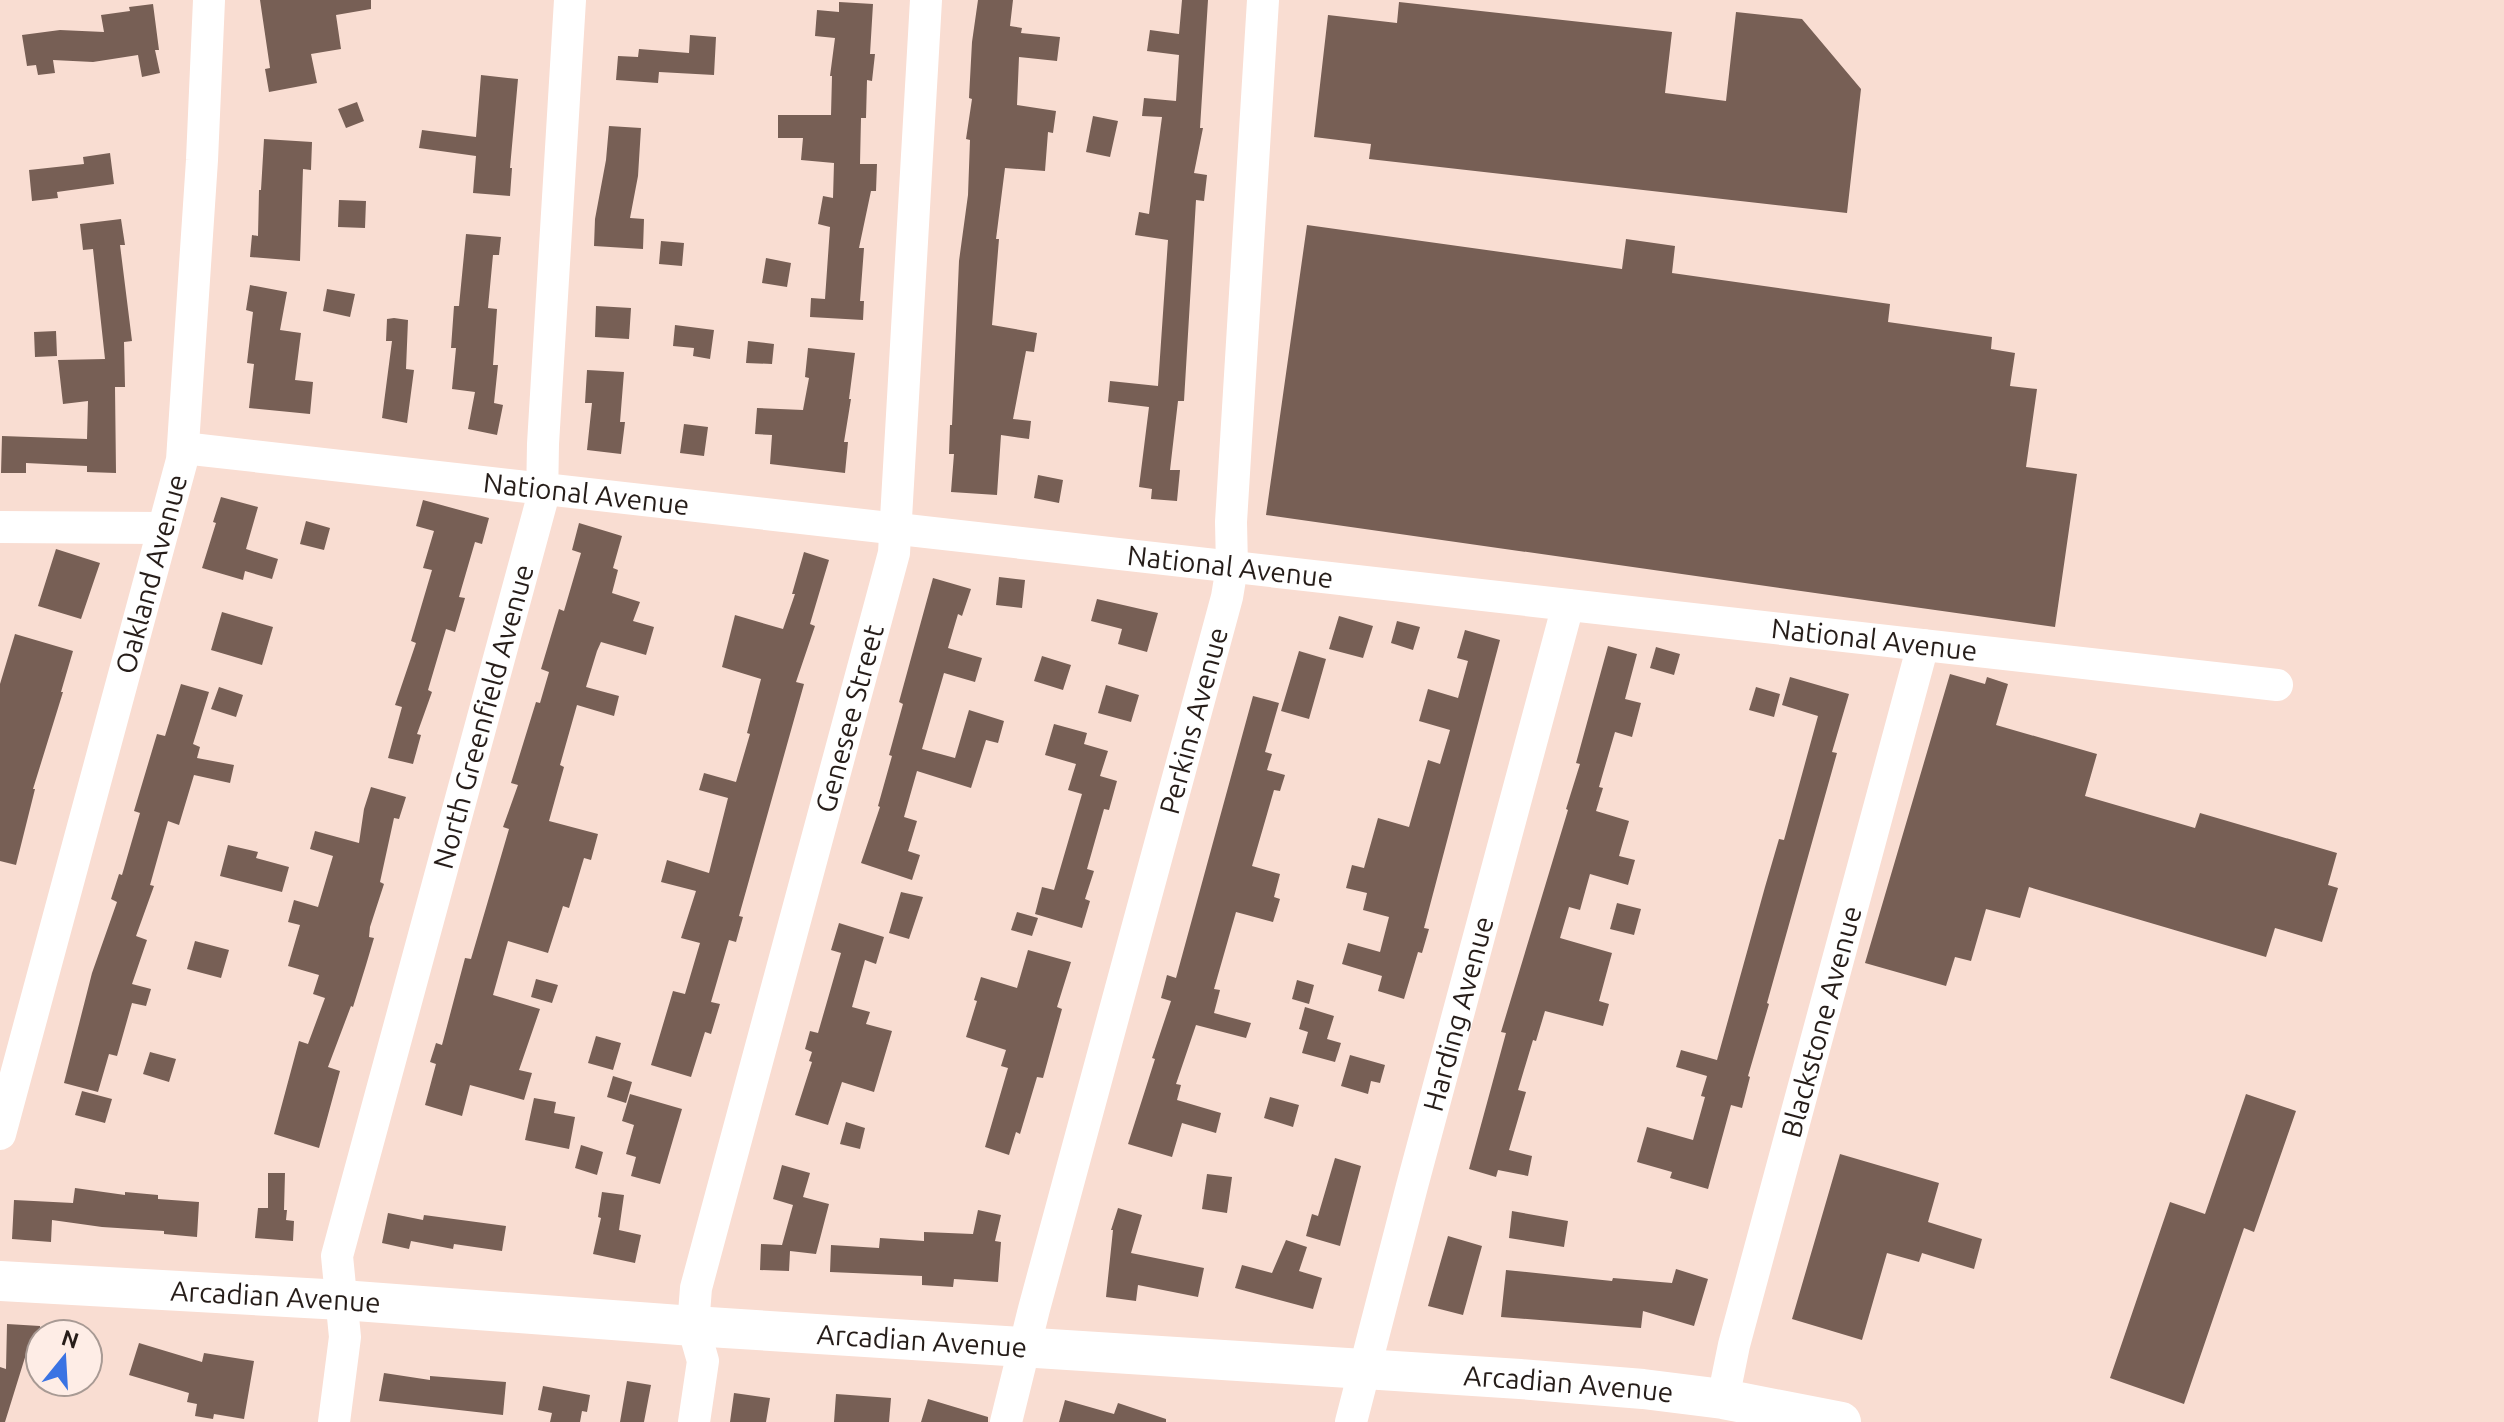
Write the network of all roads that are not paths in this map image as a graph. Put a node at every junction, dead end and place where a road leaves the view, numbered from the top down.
1 (209, 0) edge
2 (570, 0) edge
3 (926, 0) edge
4 (1263, 0) edge
5 (183, 448) junction
6 (542, 490) junction
7 (0, 527) edge
8 (162, 528) junction
9 (896, 529) junction
10 (1232, 567) junction
11 (1568, 605) junction
12 (1923, 645) junction
13 (2277, 685) dead end
14 (0, 1134) edge
15 (0, 1281) edge
16 (342, 1300) junction
17 (693, 1326) junction
18 (1026, 1348) junction
19 (1365, 1369) junction
20 (1723, 1399) junction
21 (334, 1422) edge
22 (694, 1422) edge
23 (1006, 1422) edge
24 (1351, 1422) edge
25 (1841, 1422) edge

1 - 5 street, Oakland Avenue
2 - 6 street, North Greenfield Avenue
3 - 9 street, Genesee Street
4 - 10 street, Perkins Avenue
5 - 6 street, National Avenue
5 - 8 street, Oakland Avenue
6 - 9 street, National Avenue
6 - 16 street, North Greenfield Avenue
7 - 8 street
8 - 14 street, Oakland Avenue
9 - 10 street, National Avenue
9 - 17 street, Genesee Street
10 - 11 street, National Avenue
10 - 18 street, Perkins Avenue
11 - 12 street, National Avenue
11 - 19 street, Harding Avenue
12 - 13 street, National Avenue
12 - 20 street, Blackstone Avenue
15 - 16 main road, Arcadian Avenue
16 - 17 main road, Arcadian Avenue
16 - 21 street, North Greenfield Avenue
17 - 18 main road, Arcadian Avenue
17 - 22 street, Genesee Street
18 - 19 main road, Arcadian Avenue
18 - 23 street, Perkins Avenue
19 - 20 main road, Arcadian Avenue
19 - 24 street, Harding Avenue
20 - 25 main road, Arcadian Avenue

